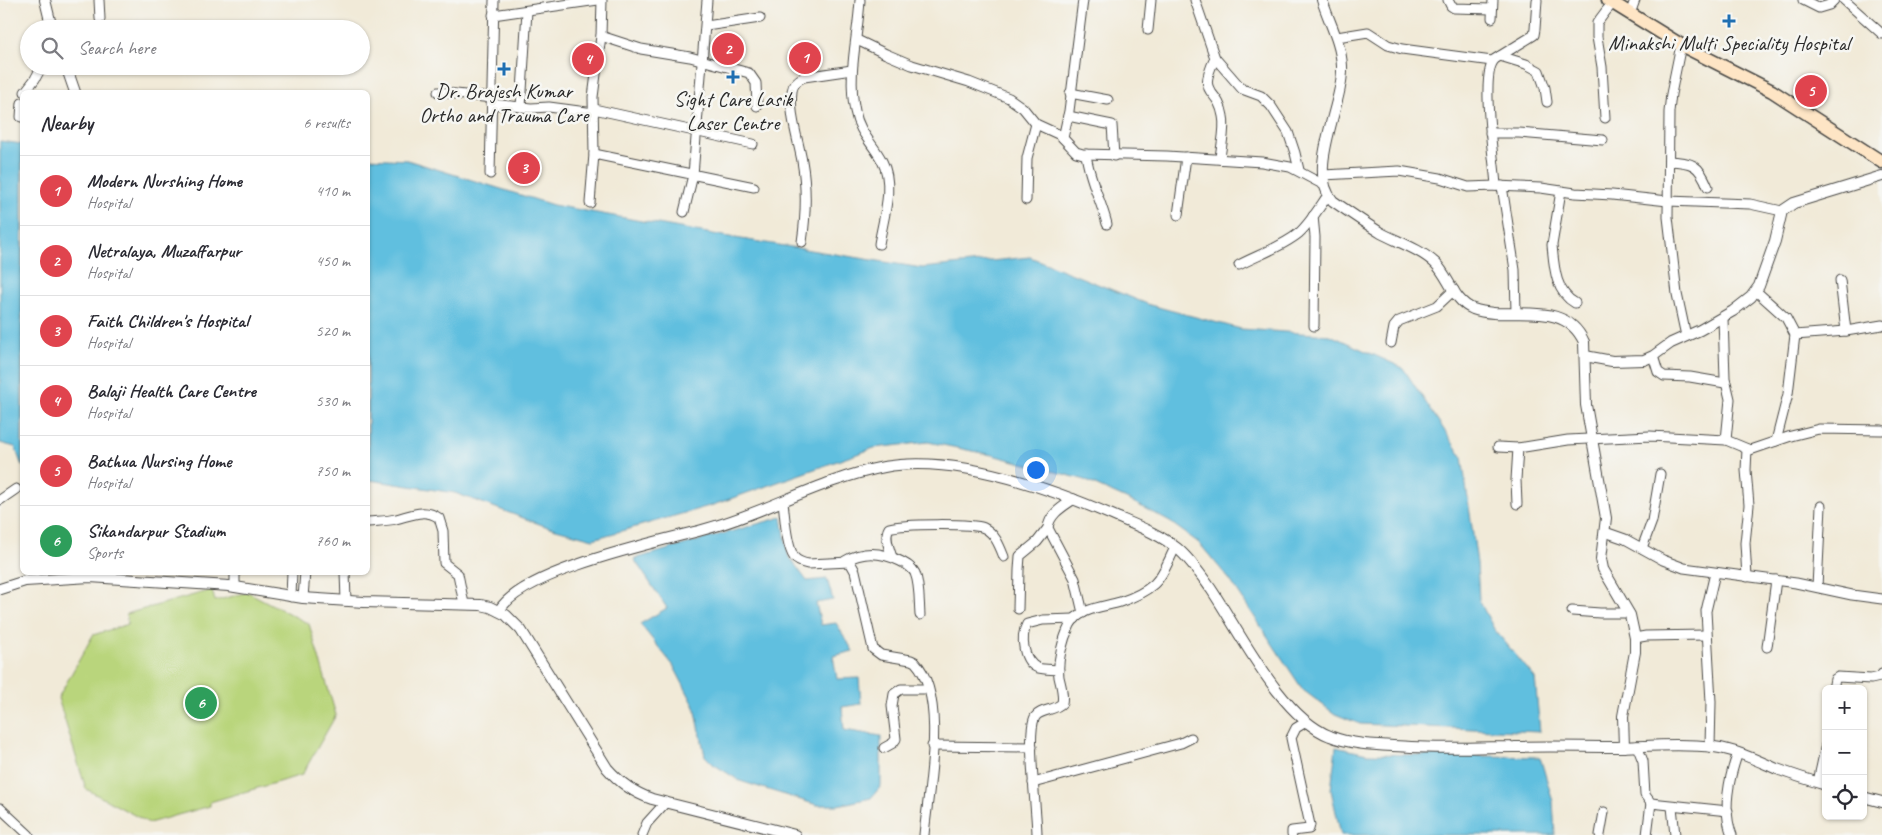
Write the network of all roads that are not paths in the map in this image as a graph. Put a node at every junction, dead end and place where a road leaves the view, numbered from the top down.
1 (45, 0) edge
2 (99, 0) edge
3 (494, 0) edge
4 (598, 0) edge
5 (602, 0) edge
6 (707, 0) edge
7 (860, 0) edge
8 (1083, 0) edge
9 (1151, 0) edge
10 (1195, 0) edge
11 (1322, 0) edge
12 (1448, 0) edge
13 (1537, 0) edge
14 (1635, 0) edge
15 (1803, 0) edge
16 (1834, 0) edge
17 (1844, 0) edge
18 (1611, 2) edge
19 (1492, 9) edge
20 (527, 11) junction
21 (1630, 14) junction
22 (493, 15) junction
23 (100, 18) dead end
24 (760, 18) dead end
25 (50, 20) edge
26 (706, 26) junction
27 (1148, 30) dead end
28 (1882, 34) edge
29 (601, 36) junction
30 (1336, 37) junction
31 (857, 40) junction
32 (1681, 45) junction
33 (1215, 58) junction
34 (1496, 59) junction
35 (703, 60) junction
36 (852, 70) junction
37 (38, 75) edge
38 (69, 75) edge
39 (27, 90) edge
40 (73, 90) edge
41 (438, 92) dead end
42 (1070, 93) junction
43 (1108, 100) dead end
44 (492, 101) junction
45 (1547, 102) dead end
46 (757, 106) dead end
47 (521, 107) junction
48 (594, 111) junction
49 (1068, 116) junction
50 (1605, 118) dead end
51 (1036, 124) junction
52 (697, 131) junction
53 (1490, 133) junction
54 (1063, 138) junction
55 (1603, 140) dead end
56 (752, 144) dead end
57 (594, 154) junction
58 (1086, 154) junction
59 (1114, 156) junction
60 (1186, 157) junction
61 (1220, 159) junction
62 (1669, 161) junction
63 (1882, 162) edge
64 (1299, 170) junction
65 (490, 174) dead end
66 (693, 175) junction
67 (1882, 176) edge
68 (1324, 180) junction
69 (1499, 186) junction
70 (754, 187) dead end
71 (1708, 187) dead end
72 (1561, 191) junction
73 (1328, 195) junction
74 (1026, 200) dead end
75 (1668, 201) junction
76 (590, 203) dead end
77 (1782, 211) junction
78 (684, 212) dead end
79 (1178, 215) dead end
80 (1313, 216) junction
81 (1107, 224) dead end
82 (802, 242) dead end
83 (879, 244) dead end
84 (1239, 265) dead end
85 (1840, 280) dead end
86 (1454, 290) junction
87 (1756, 291) junction
88 (1575, 303) dead end
89 (1516, 313) junction
90 (1723, 318) junction
91 (1882, 325) edge
92 (1314, 326) dead end
93 (1846, 331) junction
94 (1795, 335) junction
95 (1686, 336) junction
96 (1391, 343) dead end
97 (1585, 356) junction
98 (1653, 356) junction
99 (1726, 383) junction
100 (1882, 430) edge
101 (1593, 440) junction
102 (1726, 440) junction
103 (1776, 442) junction
104 (1498, 447) dead end
105 (1518, 448) junction
106 (1747, 449) junction
107 (1660, 474) dead end
108 (16, 489) dead end
109 (1074, 499) junction
110 (0, 500) edge
111 (782, 502) junction
112 (1517, 504) dead end
113 (1821, 506) dead end
114 (370, 522) edge
115 (1048, 528) junction
116 (1605, 532) junction
117 (1175, 548) junction
118 (1642, 548) junction
119 (892, 557) junction
120 (1004, 557) dead end
121 (845, 561) junction
122 (1715, 573) junction
123 (90, 575) edge
124 (235, 575) edge
125 (292, 575) edge
126 (305, 575) edge
127 (345, 575) edge
128 (1747, 577) junction
129 (1776, 580) junction
130 (1817, 586) junction
131 (235, 587) junction
132 (0, 589) edge
133 (291, 596) junction
134 (303, 598) junction
135 (1882, 599) edge
136 (346, 601) junction
137 (464, 604) junction
138 (1018, 609) dead end
139 (499, 611) junction
140 (1572, 611) dead end
141 (1083, 613) junction
142 (1629, 613) junction
143 (920, 615) dead end
144 (1075, 619) junction
145 (1706, 635) junction
146 (1635, 638) junction
147 (1767, 646) dead end
148 (1059, 670) junction
149 (1882, 674) edge
150 (1833, 685) edge
151 (928, 689) junction
152 (1306, 722) junction
153 (1191, 738) dead end
154 (932, 746) junction
155 (1637, 746) junction
156 (1624, 747) junction
157 (1710, 747) junction
158 (884, 748) dead end
159 (1032, 748) junction
160 (1738, 753) junction
161 (1033, 783) junction
162 (1822, 784) edge
163 (1867, 798) edge
164 (666, 802) junction
165 (1882, 802) edge
166 (1651, 803) junction
167 (1672, 807) junction
168 (1, 811) edge
169 (1728, 811) junction
170 (1604, 812) dead end
171 (28, 835) edge
172 (642, 835) edge
173 (795, 835) edge
174 (924, 835) edge
175 (1037, 835) edge
176 (1292, 835) edge
177 (1600, 835) edge
178 (1647, 835) edge
179 (1675, 835) edge
180 (1732, 835) edge

1 - 25 street
2 - 23 street
3 - 22 street
4 - 20 street
5 - 29 street
6 - 26 street
7 - 31 street
8 - 42 street
9 - 27 street
10 - 33 street
11 - 30 street
12 - 19 street
13 - 34 street
14 - 21 street
15 - 16 street
17 - 28 street
18 - 21 main road
18 - 50 street
20 - 22 street
20 - 47 street
21 - 32 main road
22 - 44 street
24 - 26 street
26 - 35 street
29 - 35 street
29 - 48 street
30 - 34 street
30 - 68 street
31 - 36 street
31 - 51 street
32 - 62 street
32 - 63 main road
33 - 61 street
33 - 64 street
34 - 45 street
34 - 53 street
35 - 46 street
35 - 52 street
36 - 82 street
36 - 83 street
37 - 39 street
38 - 40 street
41 - 44 street
42 - 43 street
42 - 49 street
44 - 47 street
44 - 65 street
47 - 48 street
48 - 52 street
48 - 57 street
49 - 54 street
49 - 59 street
51 - 54 street
51 - 74 street
52 - 56 street
52 - 66 street
53 - 55 street
53 - 69 street
54 - 58 street
57 - 66 street
57 - 76 street
58 - 59 street
58 - 81 street
59 - 60 street
60 - 61 street
60 - 79 street
61 - 64 street
62 - 71 street
62 - 75 street
64 - 68 street
66 - 70 street
66 - 78 street
67 - 77 street
68 - 69 street
68 - 73 street
69 - 72 street
69 - 89 street
72 - 75 street
72 - 88 street
73 - 80 street
73 - 86 street
75 - 77 street
75 - 95 street
77 - 87 street
80 - 84 street
80 - 92 street
85 - 93 street
86 - 89 street
86 - 96 street
87 - 90 street
87 - 94 street
89 - 97 street
90 - 95 street
90 - 99 street
91 - 93 street
93 - 94 street
94 - 103 street
95 - 98 street
97 - 98 street
97 - 101 street
98 - 99 street
99 - 102 street
100 - 103 street
101 - 102 street
101 - 105 street
101 - 116 street
102 - 106 street
103 - 106 street
104 - 105 street
105 - 112 street
106 - 128 street
107 - 118 street
108 - 110 street
109 - 111 street
109 - 115 street
109 - 117 street
111 - 121 street
111 - 139 street
113 - 130 street
114 - 137 street
115 - 138 street
115 - 141 street
116 - 118 street
116 - 142 street
117 - 141 street
117 - 152 street
118 - 122 street
119 - 120 street
119 - 121 street
119 - 143 street
121 - 151 street
122 - 128 street
122 - 145 street
123 - 131 street
123 - 132 street
124 - 131 street
125 - 133 street
126 - 134 street
127 - 136 street
128 - 129 street
129 - 130 street
129 - 147 street
130 - 135 street
131 - 133 street
133 - 134 street
134 - 136 street
136 - 137 street
137 - 139 street
139 - 164 street
140 - 142 street
141 - 144 street
142 - 146 street
144 - 148 street
144 - 148 street
145 - 146 street
145 - 157 street
146 - 156 street
148 - 159 street
149 - 150 street
151 - 154 street
151 - 158 street
152 - 156 street
152 - 176 street
153 - 161 street
154 - 159 street
154 - 174 street
155 - 156 street
155 - 157 street
155 - 166 street
157 - 160 street
159 - 161 street
160 - 162 street
160 - 169 street
161 - 175 street
163 - 165 street
164 - 172 street
164 - 173 street
166 - 167 street
166 - 178 street
167 - 169 street
167 - 179 street
168 - 171 street
169 - 180 street
170 - 177 street

